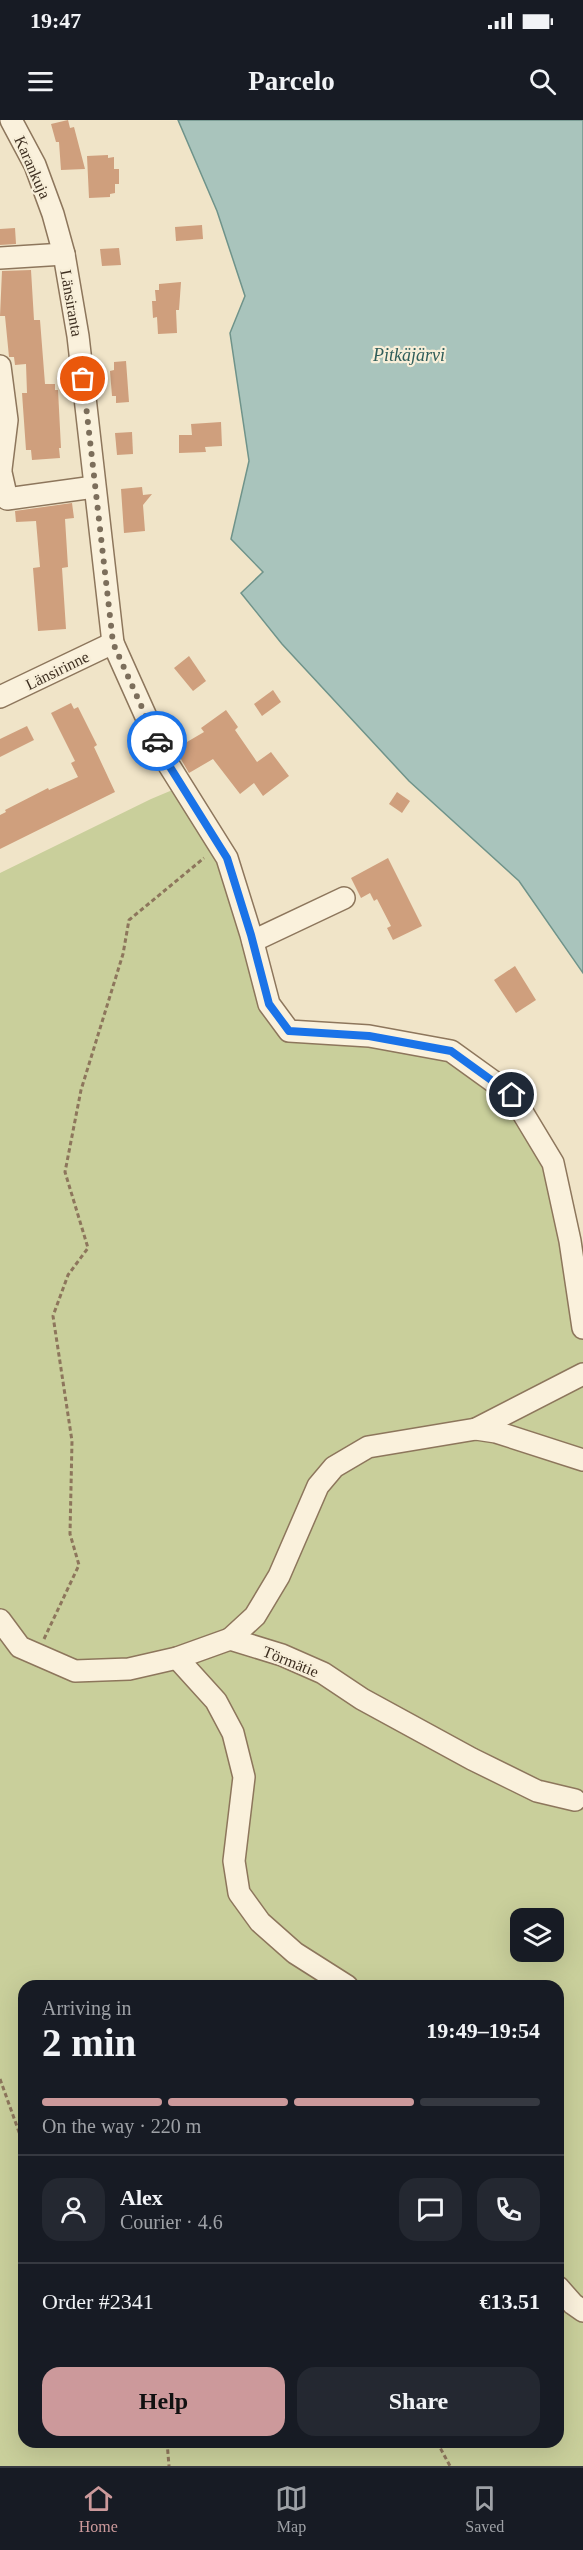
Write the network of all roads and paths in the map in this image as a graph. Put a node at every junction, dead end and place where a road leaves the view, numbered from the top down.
1 (11, 120) edge
2 (53, 214) joint
3 (64, 254) junction
4 (0, 258) edge
5 (0, 366) edge
6 (1, 468) edge
7 (94, 487) junction
8 (113, 643) junction
9 (0, 697) edge
10 (219, 846) junction
11 (344, 898) dead end
12 (253, 941) junction
13 (583, 1328) edge
14 (583, 1374) edge
15 (476, 1429) junction
16 (583, 1460) edge
17 (0, 1620) edge
18 (230, 1639) junction
19 (37, 1654) junction
20 (177, 1658) junction
21 (575, 1800) dead end
22 (338, 1980) edge
23 (0, 2079) edge
24 (18, 2128) edge
25 (564, 2294) edge
26 (583, 2311) edge
27 (168, 2448) edge
28 (440, 2448) edge
29 (169, 2466) edge
30 (450, 2466) edge

1 - 2 street, Karankuja
2 - 3 street, Länsiranta
3 - 4 street
3 - 7 street, Länsiranta
5 - 6 street
6 - 7 street
7 - 8 street, Länsiranta
8 - 9 street, Länsirinne
8 - 10 street, Länsiranta
10 - 12 street, Länsiranta
10 - 19 path
11 - 12 street
12 - 13 street, Länsiranta
14 - 15 street
15 - 16 street
15 - 18 street
17 - 19 street
18 - 20 street
18 - 21 street, Törmätie
19 - 20 street
20 - 22 street
23 - 24 path
25 - 26 street
27 - 29 path
28 - 30 path

